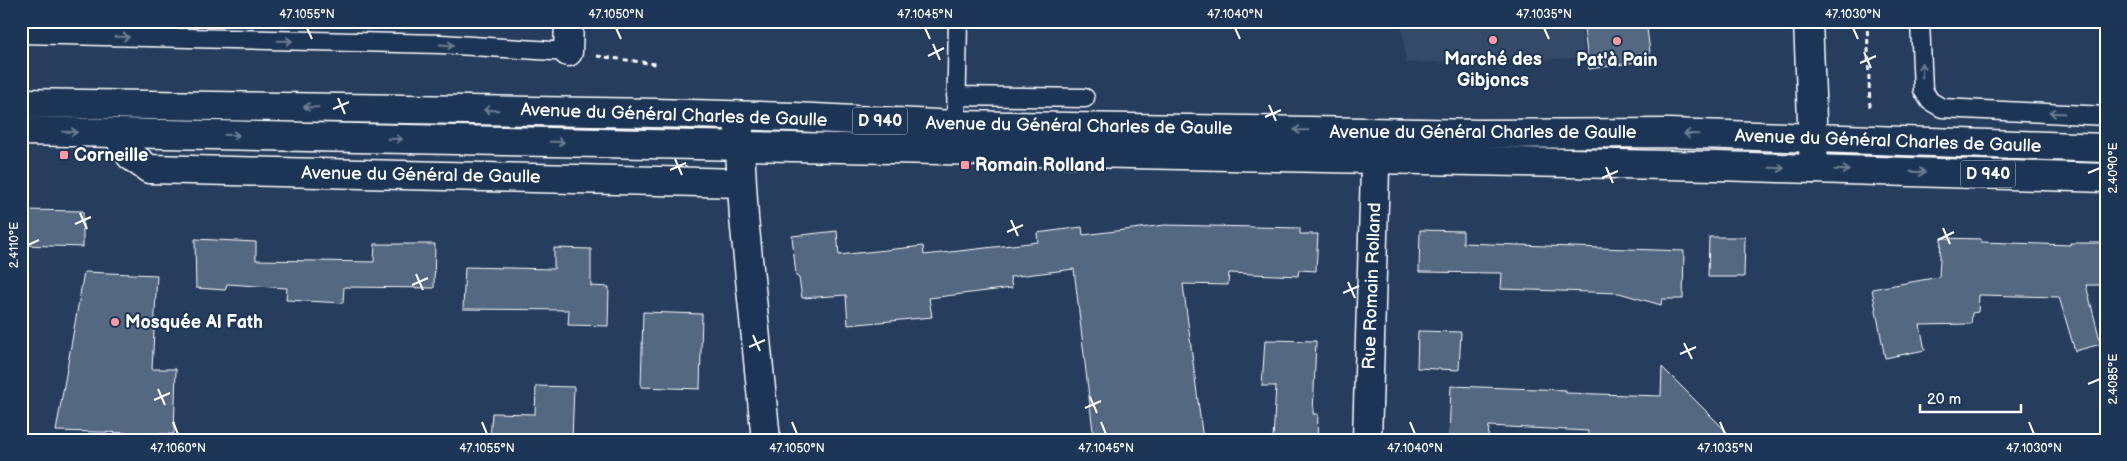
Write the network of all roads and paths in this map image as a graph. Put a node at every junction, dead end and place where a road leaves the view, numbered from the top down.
1 (569, 21) edge
2 (958, 21) edge
3 (1808, 21) edge
4 (1867, 21) edge
5 (1920, 21) edge
6 (21, 34) edge
7 (568, 52) junction
8 (656, 64) dead end
9 (956, 96) junction
10 (1085, 98) dead end
11 (21, 103) edge
12 (738, 116) junction
13 (2106, 116) edge
14 (956, 125) junction
15 (21, 131) edge
16 (1376, 132) junction
17 (116, 133) junction
18 (1813, 139) junction
19 (1872, 142) junction
20 (740, 146) junction
21 (2106, 148) edge
22 (1376, 160) junction
23 (1814, 169) junction
24 (2106, 178) edge
25 (742, 183) junction
26 (766, 440) edge
27 (1367, 440) edge

1 - 7 main road
2 - 9 lane
3 - 18 main road
4 - 19 path
13 -> 5 lane
6 -> 7 lane
7 - 8 path
9 - 10 lane
9 - 14 lane
12 -> 11 main road, Avenue du Général Charles de Gaulle / D 940
12 - 14 main road, Avenue du Général Charles de Gaulle / D 940
12 - 20 main road
16 -> 14 main road, Avenue du Général Charles de Gaulle / D 940
15 -> 17 main road, Avenue du Général Charles de Gaulle / D 940
18 -> 16 main road, Avenue du Général Charles de Gaulle / D 940
16 - 22 main road, Rue Romain Rolland
17 -> 20 main road, Avenue du Général Charles de Gaulle / D 940
17 - 25 main road, Avenue du Général de Gaulle
18 - 19 main road, Avenue du Général Charles de Gaulle / D 940
18 - 23 main road
19 - 21 main road, Avenue du Général Charles de Gaulle / D 940
20 - 22 main road, Avenue du Général Charles de Gaulle / D 940
20 - 25 main road
22 -> 23 main road, Avenue du Général Charles de Gaulle / D 940
22 - 27 main road, Rue Romain Rolland
23 -> 24 main road, Avenue du Général Charles de Gaulle / D 940
25 - 26 main road

